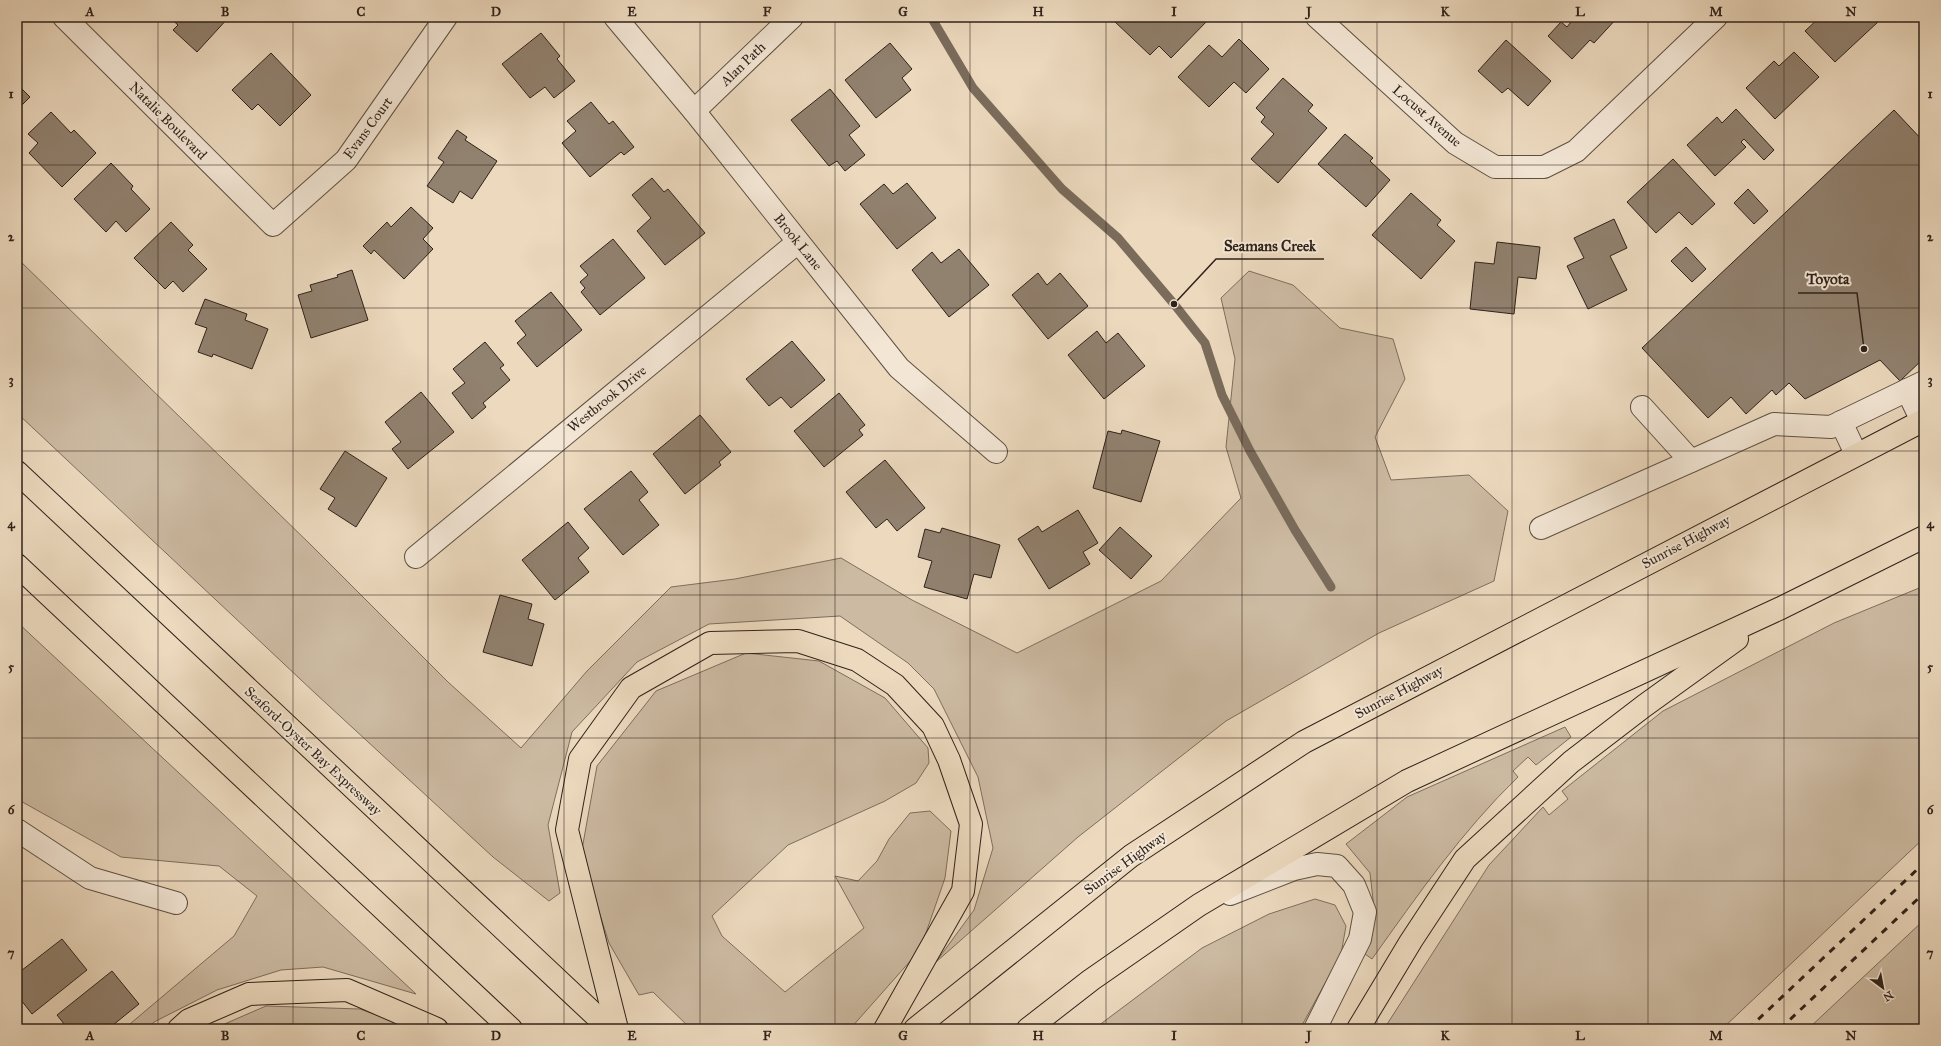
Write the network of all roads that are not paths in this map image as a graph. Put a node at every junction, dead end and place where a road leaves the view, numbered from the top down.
1 (64, 17) edge
2 (446, 17) edge
3 (615, 17) edge
4 (792, 17) edge
5 (1317, 17) edge
6 (1716, 17) edge
7 (694, 111) junction
8 (273, 225) joint
9 (798, 242) junction
10 (1915, 386) edge
11 (1642, 407) dead end
12 (1923, 420) edge
13 (1841, 422) junction
14 (996, 452) dead end
15 (1856, 454) junction
16 (1692, 461) junction
17 (17, 472) edge
18 (1541, 528) dead end
19 (1924, 537) edge
20 (416, 557) dead end
21 (17, 565) edge
22 (1781, 608) junction
23 (17, 830) edge
24 (176, 903) dead end
25 (1199, 905) junction
26 (179, 1029) edge
27 (437, 1029) edge
28 (511, 1029) edge
29 (610, 1029) edge
30 (617, 1029) edge
31 (885, 1029) edge
32 (914, 1029) edge
33 (1028, 1029) edge
34 (1315, 1029) edge
35 (1358, 1029) edge

1 - 8 street, Natalie Boulevard
2 - 8 street, Evans Court
3 - 7 street, Brook Lane
4 - 7 street, Alan Path
5 - 6 street, Locust Avenue
7 - 9 street, Brook Lane
9 - 14 street, Brook Lane
9 - 20 street, Westbrook Drive
10 - 12 street
10 - 13 street
11 - 16 street
12 - 15 highway, Sunrise Highway
13 - 15 street
13 - 16 street
15 - 32 highway, Sunrise Highway
16 - 18 street
17 - 29 highway, Seaford-Oyster Bay Expressway
19 - 22 highway
21 - 28 highway
22 - 25 highway
22 - 35 highway
23 - 24 street
25 - 33 highway
25 - 34 street
26 - 27 highway
30 - 31 highway

